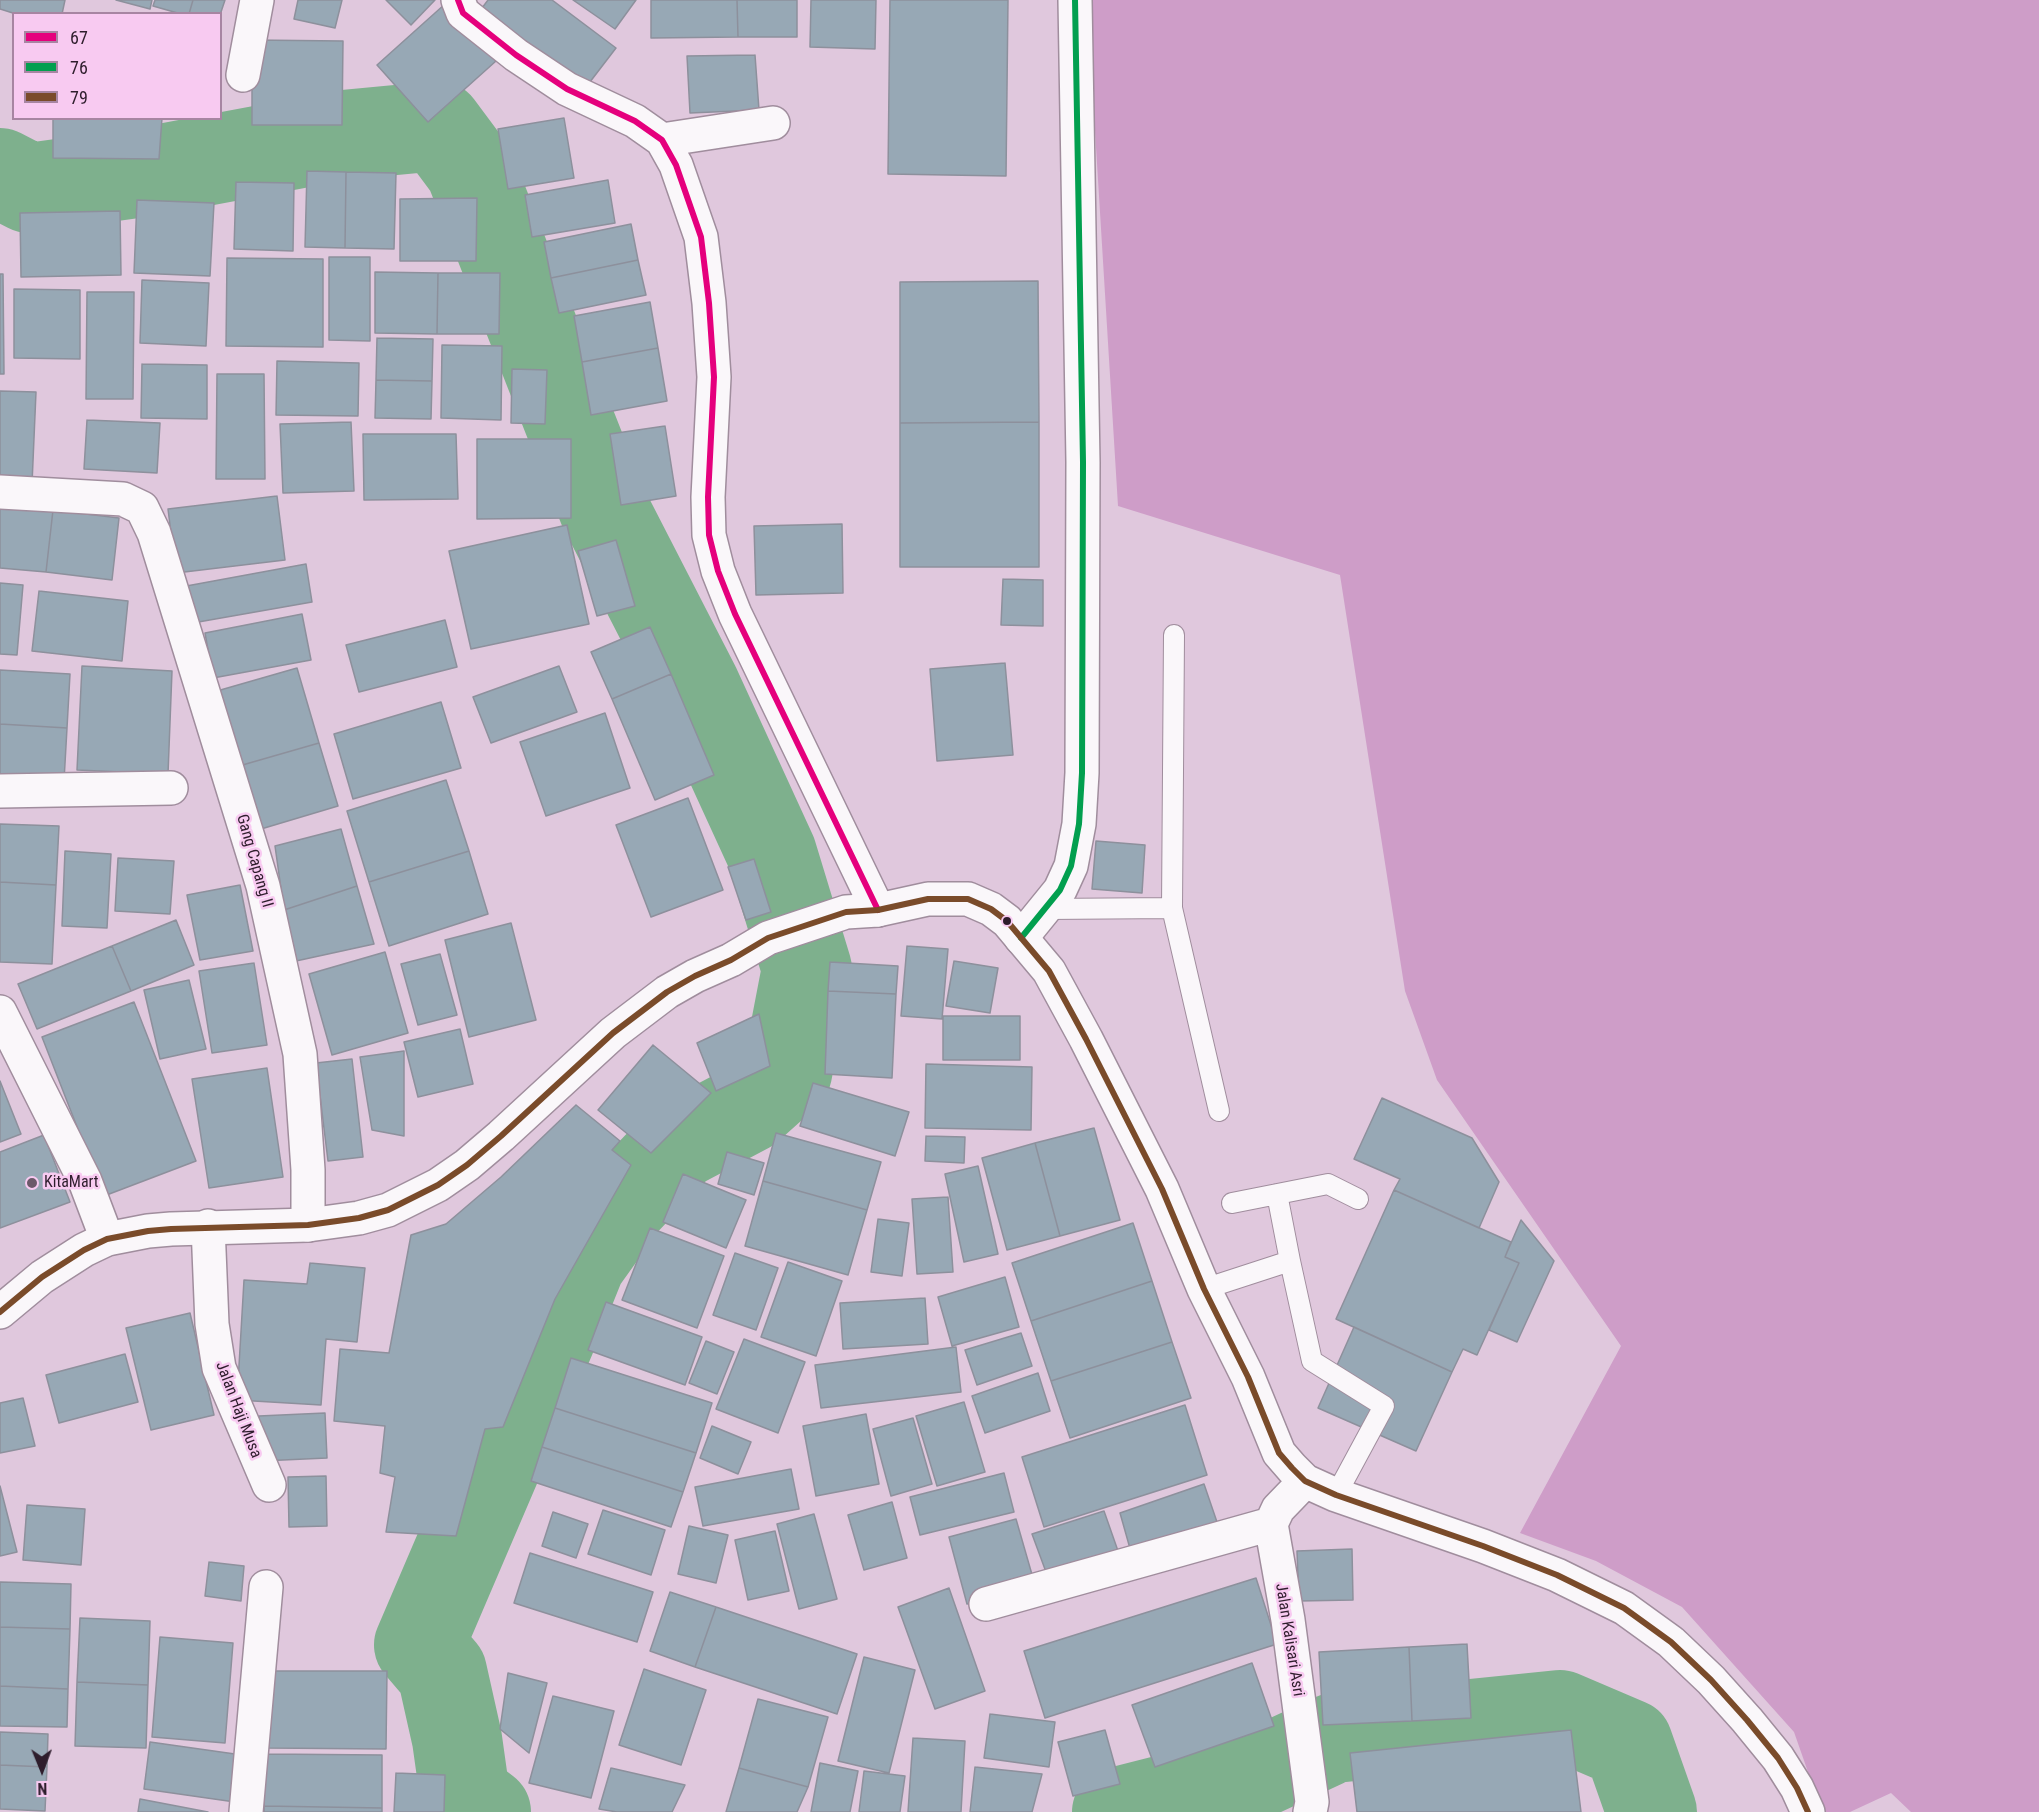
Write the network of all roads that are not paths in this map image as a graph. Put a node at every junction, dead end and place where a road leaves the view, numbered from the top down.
1 (257, 0) edge
2 (458, 0) edge
3 (1075, 0) edge
4 (243, 75) dead end
5 (773, 123) dead end
6 (662, 140) junction
7 (0, 492) edge
8 (1174, 635) dead end
9 (171, 788) dead end
10 (0, 791) edge
11 (1172, 908) junction
12 (1046, 909) junction
13 (878, 910) junction
14 (1021, 938) junction
15 (1, 1018) edge
16 (1219, 1111) dead end
17 (1277, 1194) junction
18 (1358, 1199) dead end
19 (1232, 1203) dead end
20 (308, 1225) junction
21 (208, 1226) junction
22 (107, 1239) junction
23 (1290, 1261) junction
24 (1204, 1289) junction
25 (0, 1312) edge
26 (1305, 1481) junction
27 (269, 1485) dead end
28 (1336, 1495) junction
29 (1271, 1524) junction
30 (266, 1587) dead end
31 (986, 1604) dead end
32 (1311, 1807) edge
33 (246, 1812) edge
34 (1808, 1812) edge

1 - 4 street
2 - 6 street
3 - 12 street
5 - 6 street
6 - 13 street
7 - 20 street, Gang Capang II
8 - 11 lane
9 - 10 street
11 - 12 lane
11 - 16 lane
12 - 14 street
13 - 14 street
13 - 20 street
14 - 24 street
15 - 22 street
17 - 18 lane
17 - 19 lane
17 - 23 lane
20 - 21 street
21 - 22 street
21 - 27 street, Jalan Haji Musa
22 - 25 street
23 - 24 lane
23 - 28 lane
24 - 26 street
26 - 28 street
26 - 29 street
28 - 34 street
29 - 31 street
29 - 32 street, Jalan Kalisari Asri
30 - 33 street

